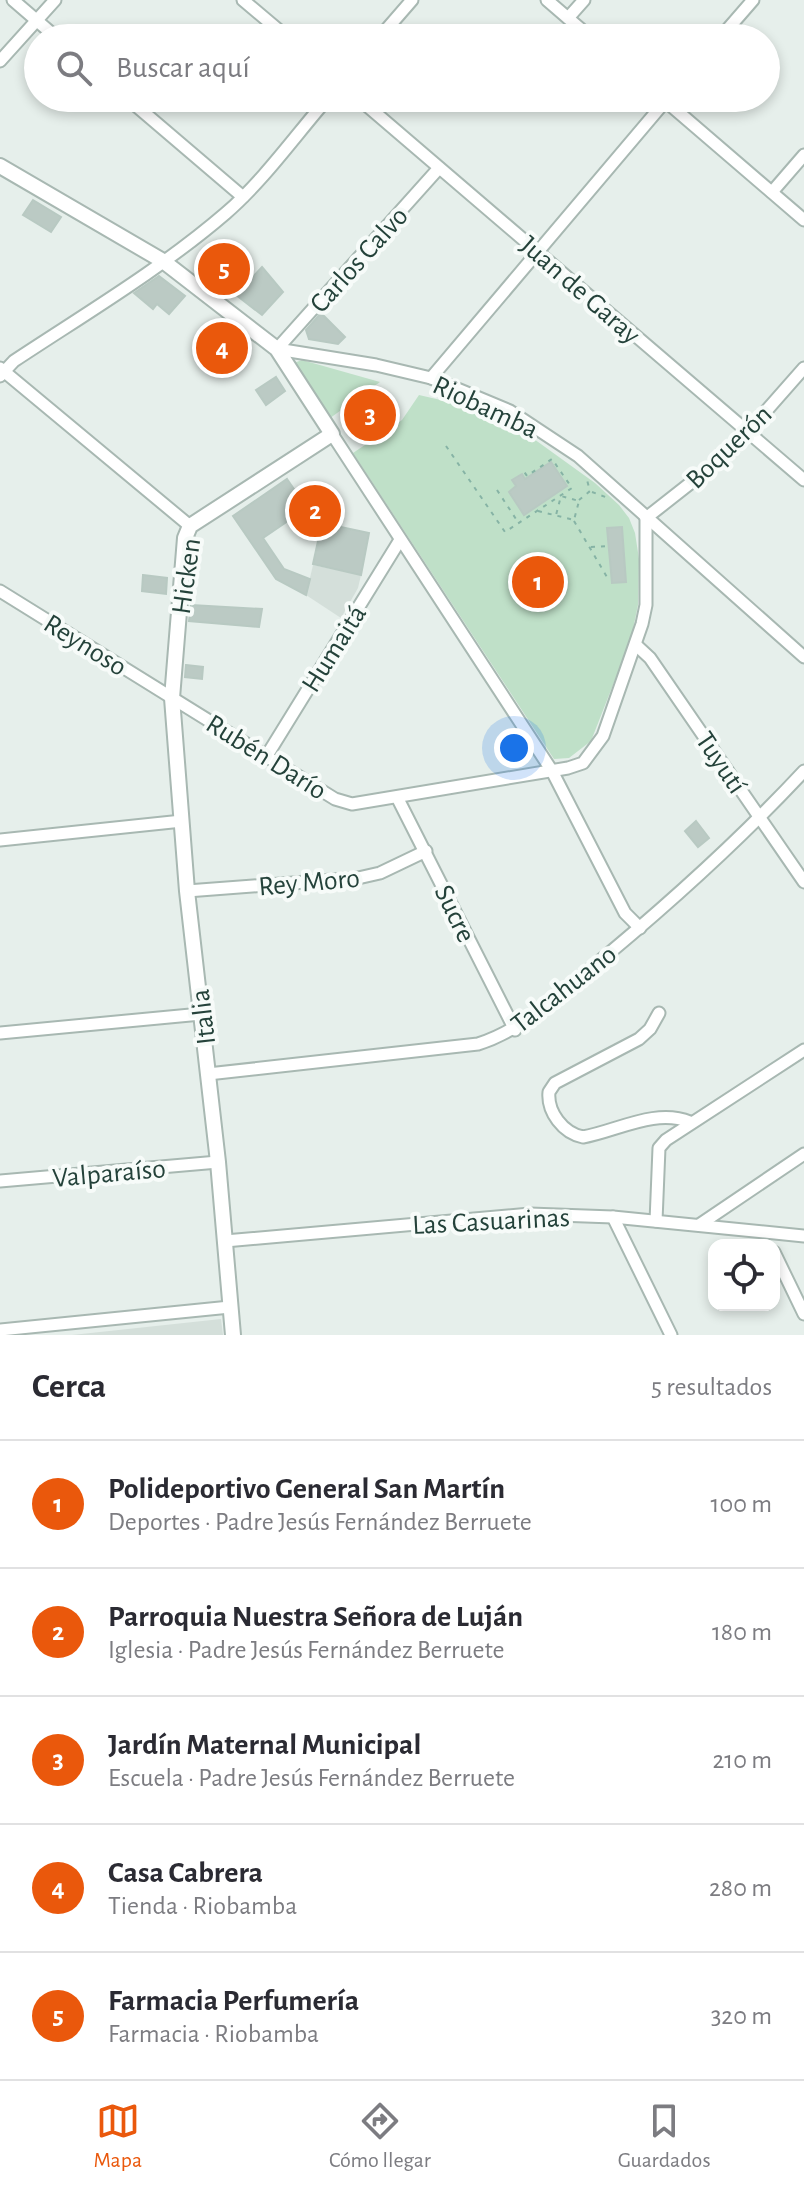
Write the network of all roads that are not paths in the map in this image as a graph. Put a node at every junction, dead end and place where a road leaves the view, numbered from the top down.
1 (13, 0) edge
2 (55, 0) edge
3 (243, 0) edge
4 (412, 0) edge
5 (547, 0) edge
6 (584, 0) edge
7 (753, 0) edge
8 (568, 18) junction
9 (37, 21) junction
10 (34, 24) edge
11 (41, 24) edge
12 (271, 24) edge
13 (391, 24) edge
14 (575, 24) edge
15 (732, 24) edge
16 (24, 35) edge
17 (0, 61) edge
18 (143, 112) edge
19 (316, 112) edge
20 (374, 112) edge
21 (654, 112) edge
22 (680, 112) edge
23 (804, 155) edge
24 (0, 166) edge
25 (439, 168) junction
26 (772, 192) junction
27 (243, 197) junction
28 (804, 220) edge
29 (539, 252) junction
30 (163, 261) junction
31 (277, 349) junction
32 (804, 368) edge
33 (1, 372) edge
34 (431, 378) junction
35 (748, 432) junction
36 (332, 434) junction
37 (804, 480) edge
38 (646, 518) junction
39 (190, 526) junction
40 (400, 540) junction
41 (0, 591) edge
42 (636, 645) junction
43 (804, 657) edge
44 (172, 698) junction
45 (266, 757) junction
46 (552, 771) junction
47 (804, 771) edge
48 (397, 797) junction
49 (760, 819) junction
50 (182, 821) junction
51 (0, 840) edge
52 (426, 851) junction
53 (804, 882) edge
54 (187, 891) junction
55 (640, 928) junction
56 (659, 1013) dead end
57 (201, 1014) junction
58 (515, 1030) junction
59 (0, 1033) edge
60 (804, 1050) edge
61 (208, 1074) junction
62 (690, 1122) junction
63 (804, 1154) edge
64 (218, 1162) junction
65 (0, 1181) edge
66 (613, 1217) junction
67 (656, 1221) junction
68 (699, 1225) junction
69 (764, 1231) junction
70 (804, 1236) edge
71 (768, 1239) edge
72 (225, 1241) junction
73 (780, 1264) edge
74 (230, 1307) junction
75 (804, 1314) edge
76 (0, 1330) edge
77 (233, 1335) edge
78 (671, 1335) edge

1 - 9 street
2 - 9 street
3 - 12 street
4 - 13 street
5 - 8 street
6 - 8 street
7 - 15 street
8 - 14 street
9 - 10 street
9 - 11 street
16 - 17 street
18 - 27 street
19 - 27 street
20 - 25 street, Juan de Garay
21 - 29 street
22 - 26 street
23 - 26 street
24 - 30 street, Riobamba
25 - 29 street, Juan de Garay
25 - 31 street, Carlos Calvo
26 - 28 street
27 - 30 street
29 - 34 street
29 - 35 street, Juan de Garay
30 - 31 street, Riobamba
30 - 33 street
31 - 34 street, Riobamba
31 - 36 street
32 - 35 street, Boquerón
33 - 39 street
34 - 38 street, Riobamba
35 - 37 street, Juan de Garay
35 - 38 street, Boquerón
36 - 39 street, Hicken
36 - 40 street
38 - 42 street, Rubén Darío
38 - 43 street, Riobamba
39 - 44 street, Hicken
40 - 45 street, Humaitá
40 - 46 street
41 - 44 street, Reynoso
42 - 46 street, Rubén Darío
42 - 49 street, Tuyutí
44 - 45 street, Rubén Darío
44 - 50 street, Italia
45 - 48 street, Rubén Darío
46 - 48 street, Rubén Darío
46 - 55 street
47 - 49 street, Talcahuano
48 - 52 street, Sucre
49 - 53 street, Tuyutí
49 - 55 street, Talcahuano
50 - 51 street
50 - 54 street, Italia
52 - 54 street, Rey Moro
52 - 58 street, Sucre
54 - 57 street, Italia
55 - 58 street, Talcahuano
56 - 62 street
57 - 59 street
57 - 61 street, Italia
58 - 61 street, Talcahuano
60 - 62 street
61 - 64 street, Italia
62 - 67 street
63 - 68 street
64 - 65 street, Valparaíso
64 - 72 street, Italia
66 - 67 street, Las Casuarinas
66 - 72 street, Las Casuarinas
66 - 78 street
67 - 68 street, Las Casuarinas
68 - 69 street, Las Casuarinas
69 - 70 street, Las Casuarinas
69 - 71 street
72 - 74 street, Italia
73 - 75 street
74 - 76 street
74 - 77 street, Italia

